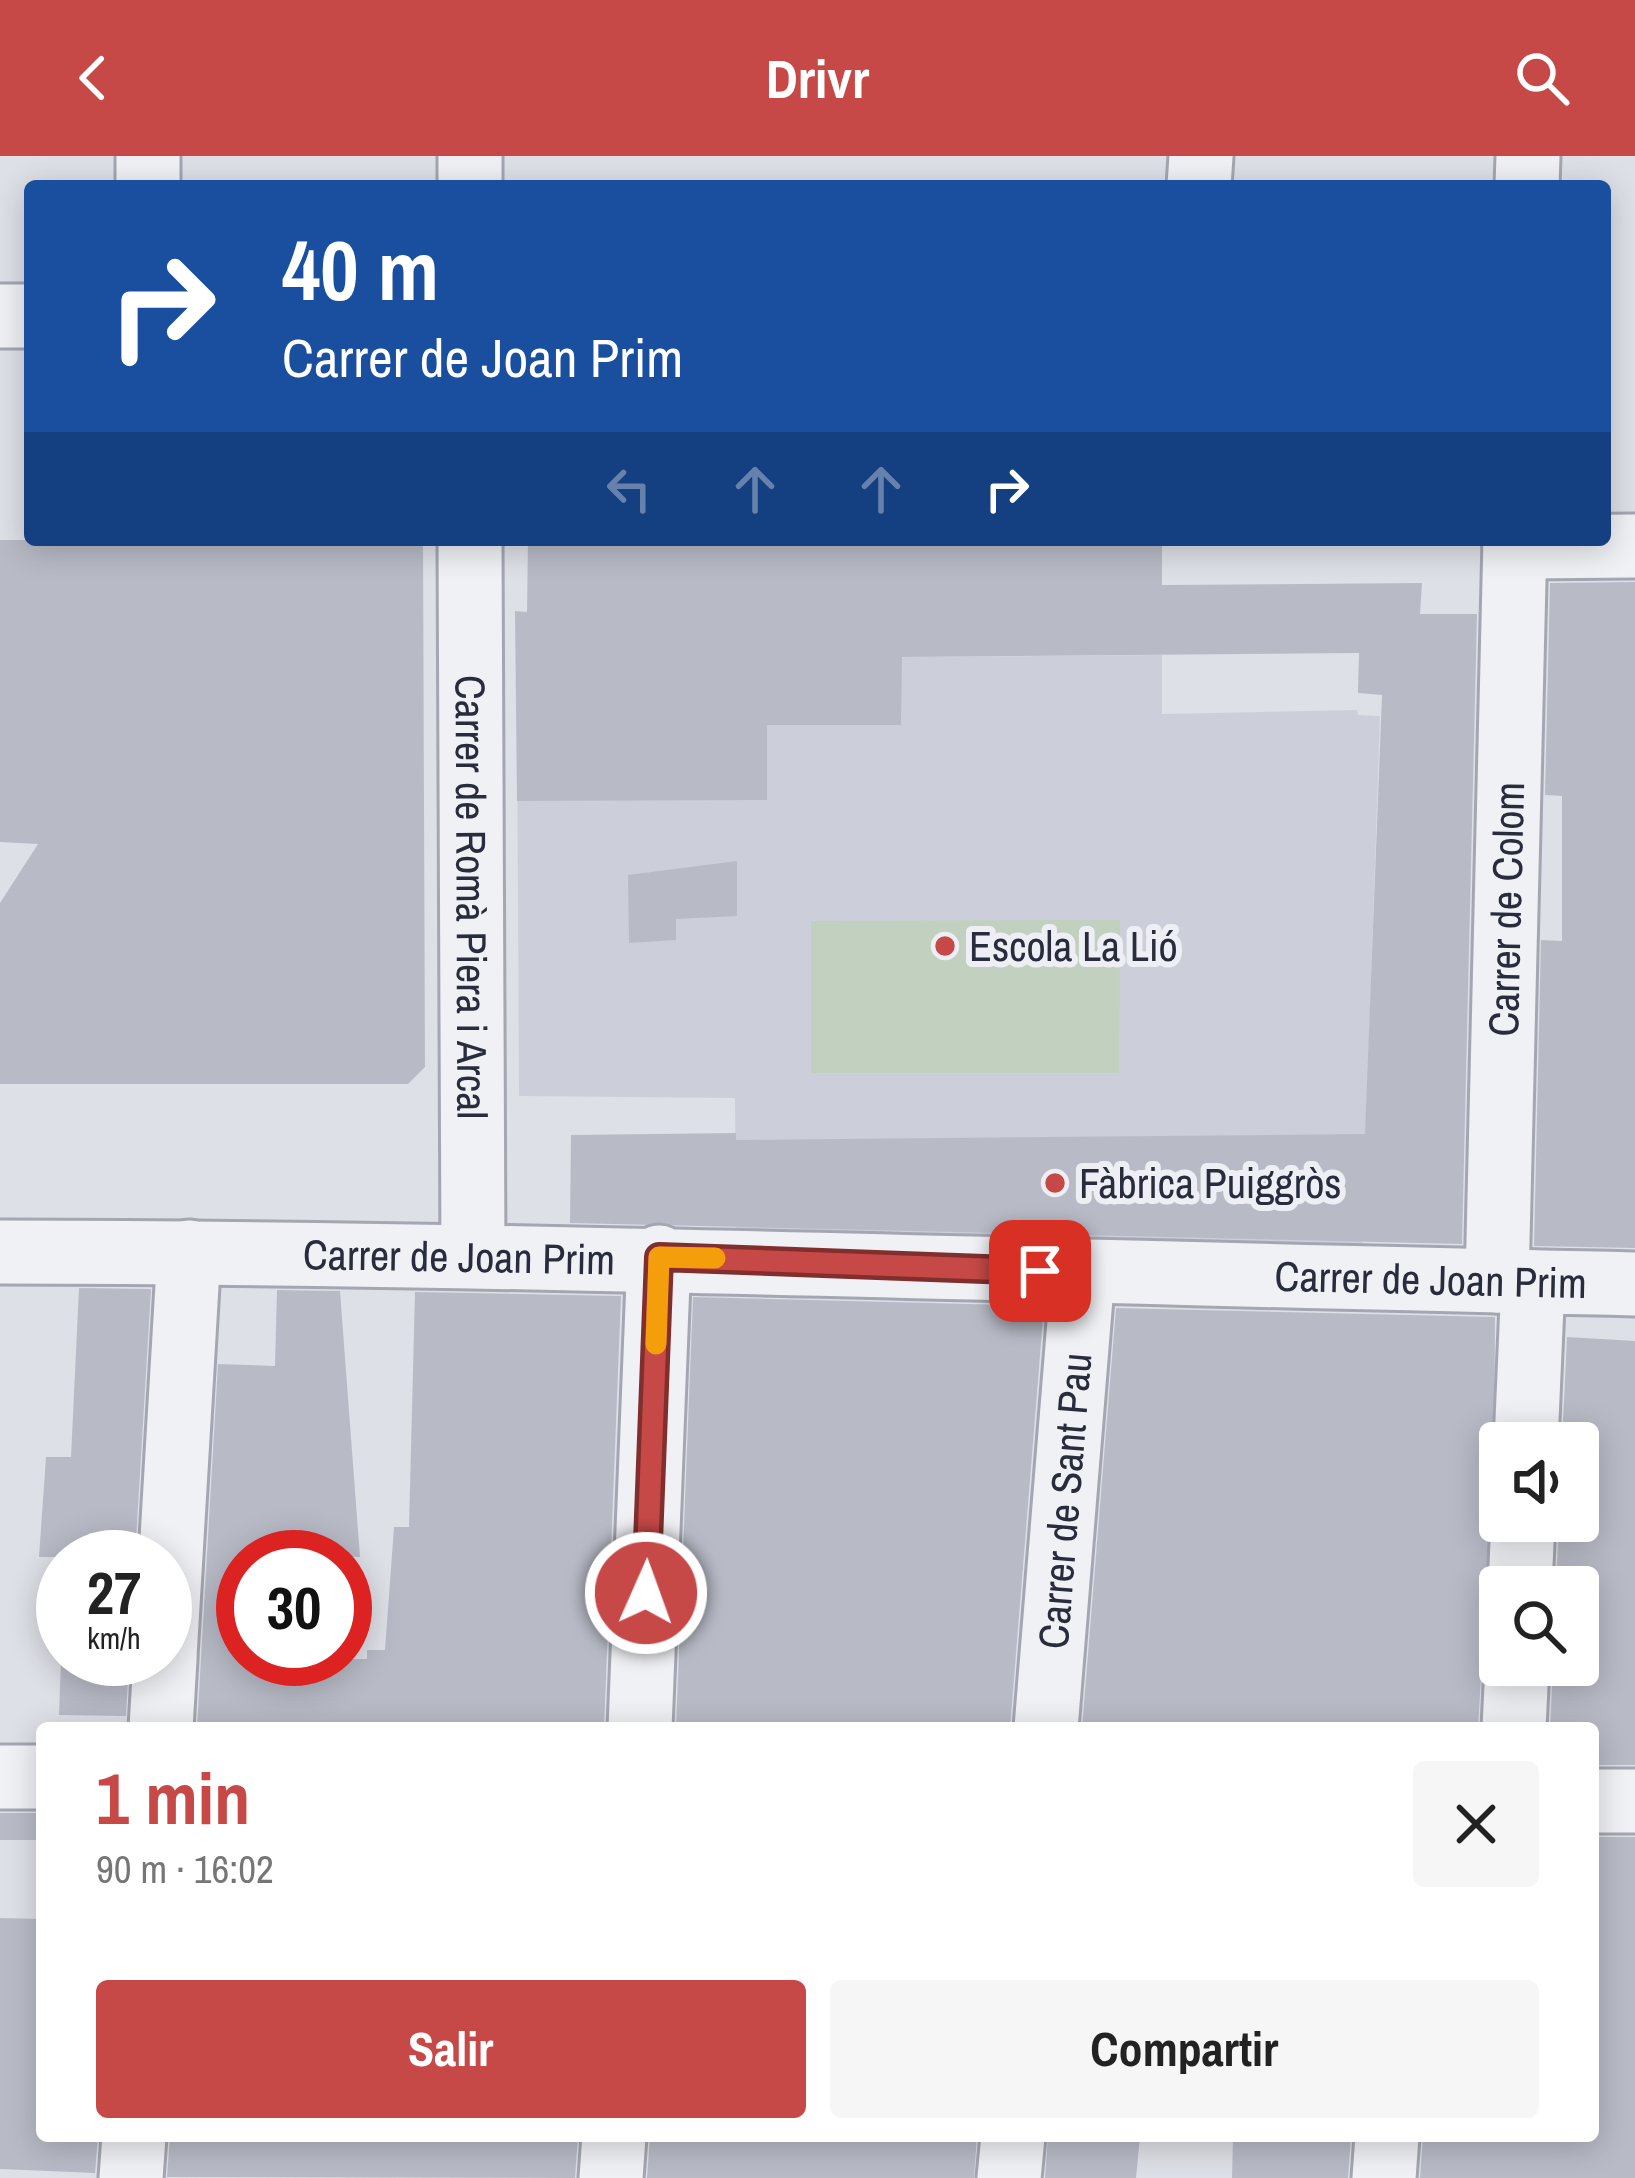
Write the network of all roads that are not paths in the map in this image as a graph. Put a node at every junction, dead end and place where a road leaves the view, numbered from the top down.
1 (470, 546) edge
2 (1515, 546) edge
3 (0, 1252) edge
4 (189, 1252) junction
5 (473, 1256) junction
6 (659, 1257) junction
7 (1083, 1273) junction
8 (1515, 1281) junction
9 (1635, 1284) edge
10 (1525, 1422) edge
11 (173, 1530) edge
12 (163, 1686) edge
13 (1516, 1686) edge
14 (161, 1722) edge
15 (640, 1722) edge
16 (1046, 1722) edge
17 (1514, 1722) edge
18 (0, 1777) edge
19 (36, 1777) edge
20 (1599, 1801) edge
21 (1635, 1801) edge
22 (134, 2142) edge
23 (614, 2142) edge
24 (1012, 2142) edge
25 (1387, 2142) edge
26 (131, 2178) edge
27 (611, 2178) edge
28 (1009, 2178) edge
29 (1384, 2178) edge

1 - 5 street, Carrer de Romà Piera i Arcal
2 - 8 street, Carrer de Colom
3 - 4 street, Carrer de Joan Prim
4 - 5 street, Carrer de Joan Prim
4 - 11 street
5 - 6 street, Carrer de Joan Prim
6 - 7 street, Carrer de Joan Prim
6 - 15 street
7 - 8 street, Carrer de Joan Prim
7 - 16 street, Carrer de Sant Pau
8 - 9 street, Carrer de Joan Prim
8 - 10 street, Carrer de Colom
12 - 14 street
13 - 17 street
18 - 19 street
20 - 21 street
22 - 26 street
23 - 27 street
24 - 28 street
25 - 29 street

